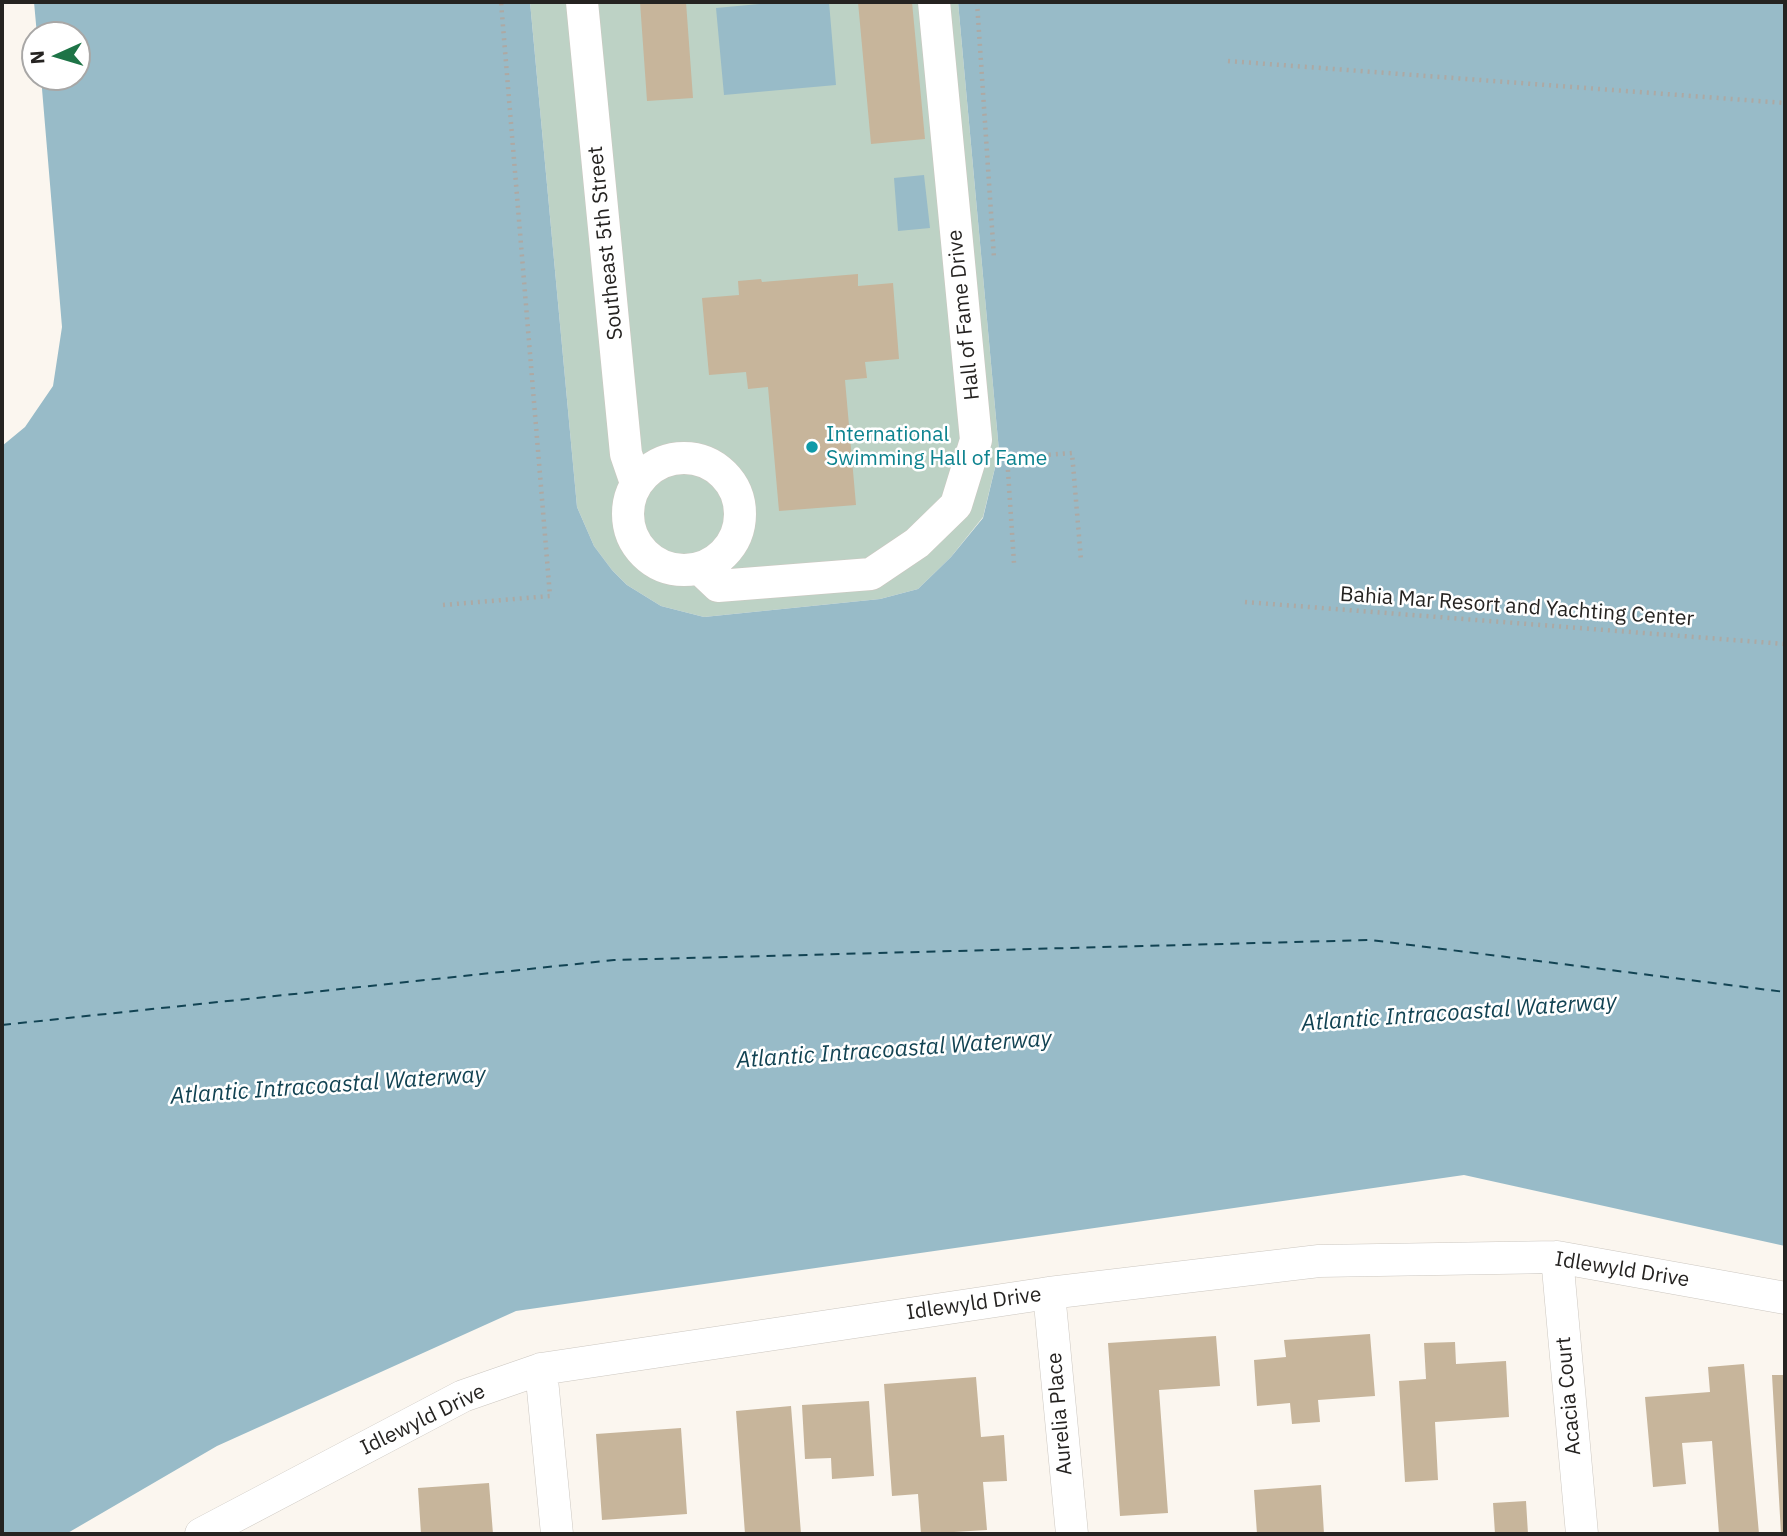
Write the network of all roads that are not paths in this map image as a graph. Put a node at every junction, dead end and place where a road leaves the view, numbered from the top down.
1 (582, 2) edge
2 (934, 2) edge
3 (636, 483) junction
4 (699, 568) junction
5 (1557, 1257) junction
6 (1049, 1293) junction
7 (1785, 1298) edge
8 (541, 1369) junction
9 (201, 1534) edge
10 (557, 1534) edge
11 (1072, 1534) edge
12 (1582, 1534) edge

1 - 3 street, Southeast 5th Street
2 - 4 street, Hall of Fame Drive
3 - 4 street
3 - 4 street
5 - 6 street, Idlewyld Drive
5 - 7 street, Idlewyld Drive
5 - 12 street, Acacia Court
6 - 8 street, Idlewyld Drive
6 - 11 street, Aurelia Place
8 - 9 street, Idlewyld Drive
8 - 10 street

